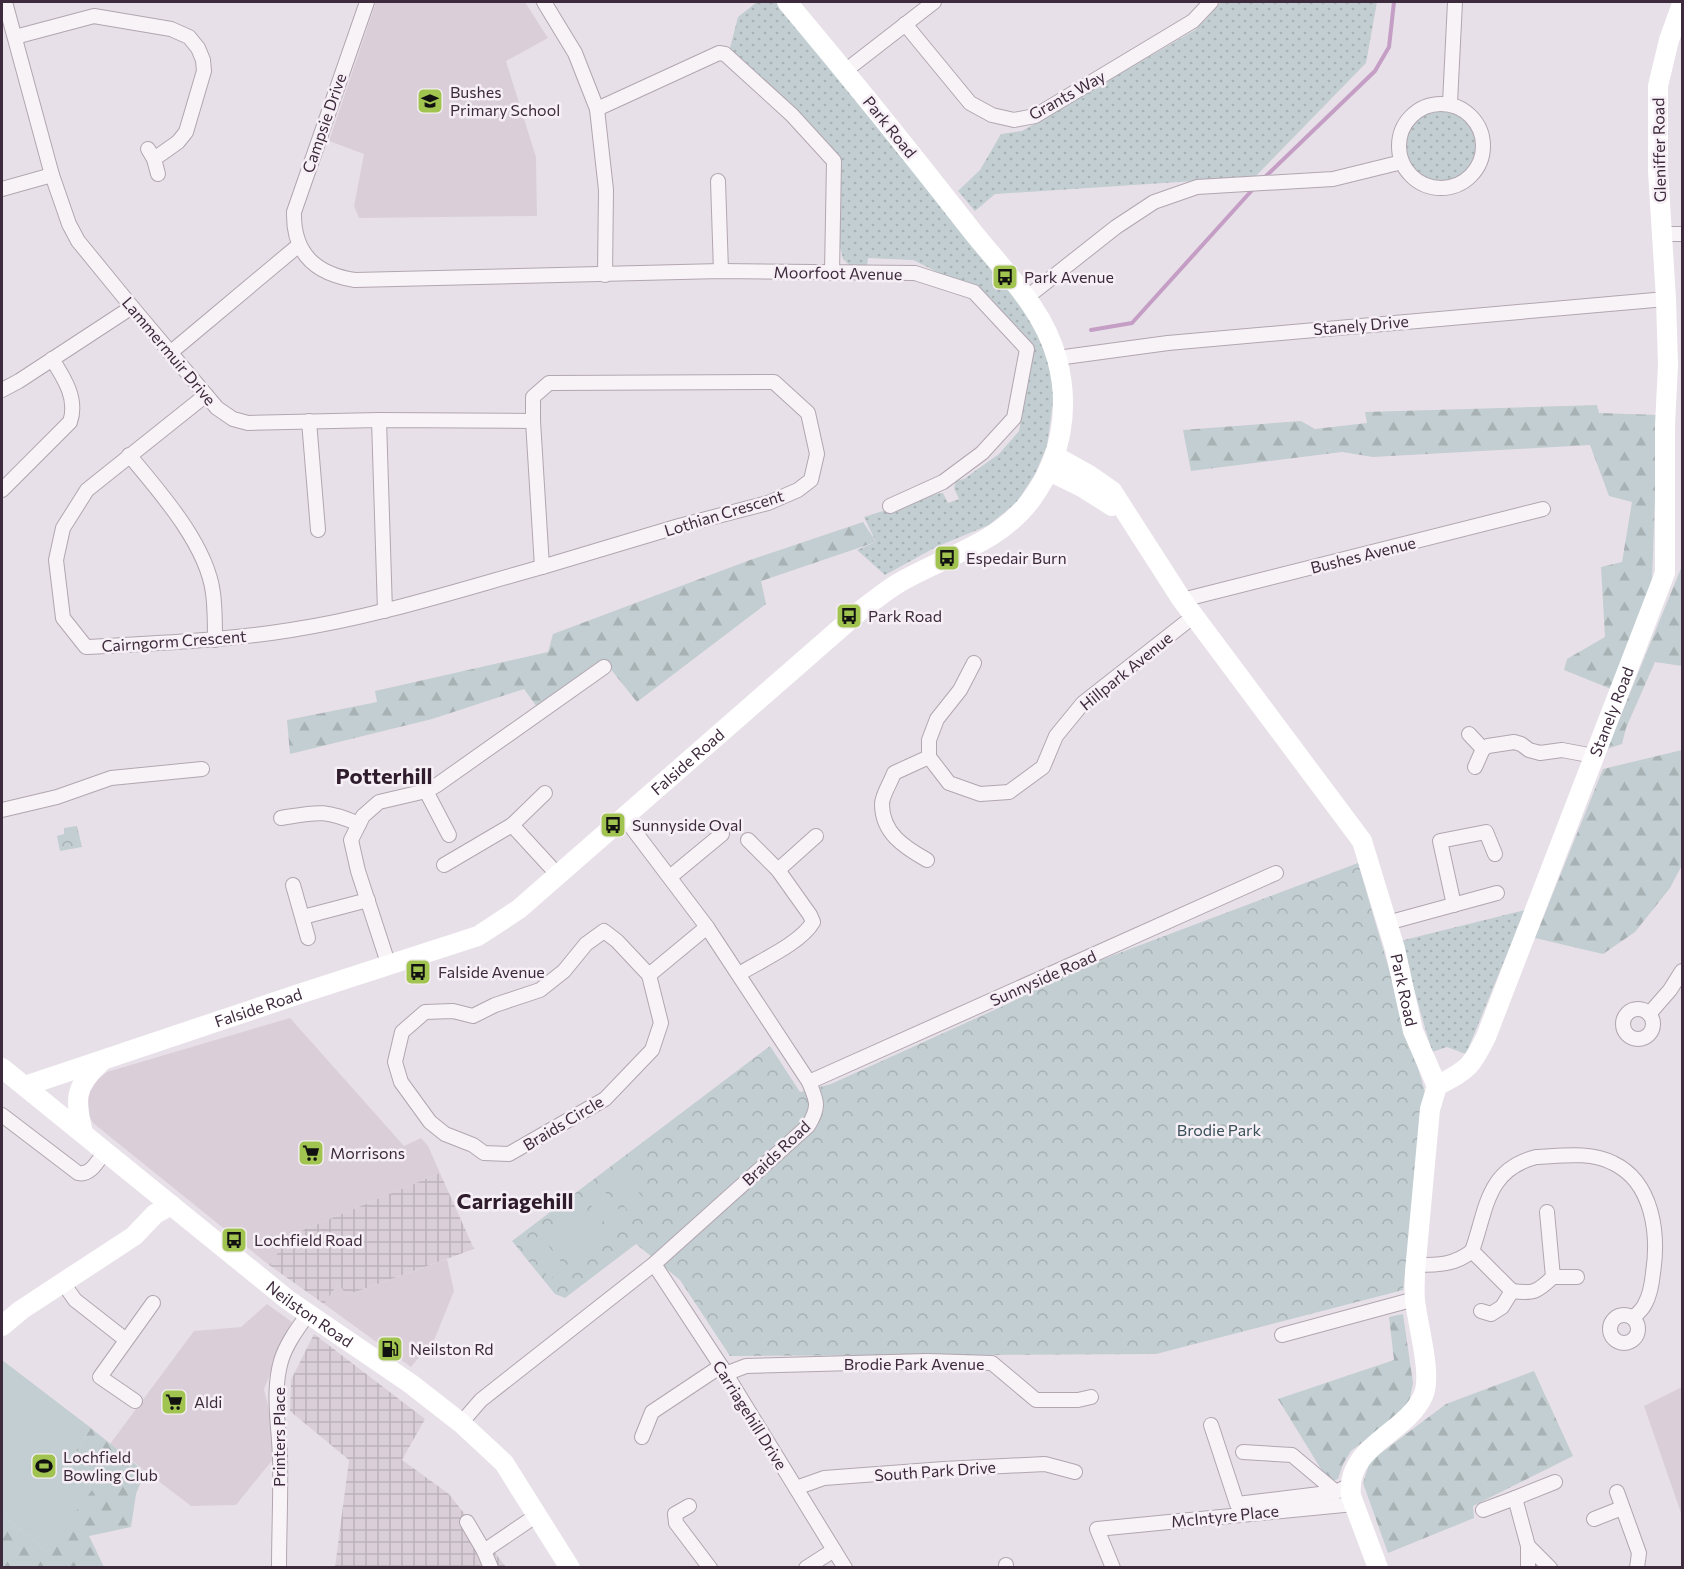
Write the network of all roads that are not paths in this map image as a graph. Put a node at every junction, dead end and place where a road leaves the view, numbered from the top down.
1 (4, 2) edge
2 (367, 2) edge
3 (787, 2) edge
4 (934, 2) edge
5 (1211, 2) edge
6 (1455, 2) edge
7 (551, 4) edge
8 (1683, 4) edge
9 (905, 24) junction
10 (15, 37) junction
11 (845, 71) junction
12 (1450, 103) junction
13 (597, 109) junction
14 (1402, 162) junction
15 (158, 174) dead end
16 (52, 175) junction
17 (718, 181) dead end
18 (2, 189) edge
19 (1662, 234) junction
20 (1683, 234) edge
21 (299, 245) junction
22 (721, 271) junction
23 (832, 273) junction
24 (605, 274) junction
25 (1026, 298) junction
26 (1666, 299) junction
27 (132, 307) junction
28 (170, 352) junction
29 (1057, 358) junction
30 (52, 359) junction
31 (1675, 365) edge
32 (2, 390) edge
33 (206, 395) junction
34 (379, 420) junction
35 (309, 421) junction
36 (533, 421) junction
37 (129, 455) junction
38 (1052, 463) junction
39 (2, 490) edge
40 (890, 506) dead end
41 (1543, 509) dead end
42 (318, 530) dead end
43 (543, 567) junction
44 (1188, 608) junction
45 (385, 611) junction
46 (215, 640) junction
47 (974, 663) dead end
48 (604, 668) dead end
49 (1469, 734) dead end
50 (1483, 749) junction
51 (1594, 756) junction
52 (929, 757) junction
53 (1475, 767) dead end
54 (202, 769) dead end
55 (426, 790) junction
56 (545, 793) dead end
57 (2, 810) edge
58 (623, 816) junction
59 (281, 819) dead end
60 (359, 824) junction
61 (512, 825) junction
62 (722, 834) dead end
63 (448, 835) dead end
64 (816, 836) dead end
65 (748, 840) dead end
66 (1495, 854) dead end
67 (927, 860) dead end
68 (444, 865) dead end
69 (778, 870) junction
70 (1276, 873) dead end
71 (557, 874) junction
72 (670, 877) junction
73 (293, 885) dead end
74 (1497, 893) dead end
75 (368, 900) junction
76 (1454, 905) junction
77 (303, 917) junction
78 (1387, 923) junction
79 (707, 927) junction
80 (308, 938) dead end
81 (389, 966) junction
82 (1683, 971) edge
83 (739, 974) junction
84 (649, 975) junction
85 (1649, 1014) dead end
86 (105, 1059) junction
87 (2, 1068) edge
88 (809, 1082) junction
89 (25, 1086) junction
90 (1437, 1086) junction
91 (2, 1115) edge
92 (83, 1133) junction
93 (106, 1150) junction
94 (171, 1205) junction
95 (1547, 1212) dead end
96 (1472, 1251) junction
97 (654, 1264) junction
98 (1416, 1266) junction
99 (1553, 1277) junction
100 (1577, 1277) dead end
101 (63, 1283) junction
102 (1512, 1291) junction
103 (1415, 1299) junction
104 (153, 1304) dead end
105 (1481, 1311) dead end
106 (308, 1314) junction
107 (1633, 1318) dead end
108 (2, 1326) edge
109 (1282, 1335) dead end
110 (126, 1340) junction
111 (723, 1370) junction
112 (1091, 1397) dead end
113 (135, 1401) dead end
114 (461, 1423) junction
115 (1210, 1425) dead end
116 (642, 1437) dead end
117 (1243, 1452) dead end
118 (1075, 1472) dead end
119 (1555, 1482) dead end
120 (796, 1488) junction
121 (1617, 1492) dead end
122 (1347, 1494) junction
123 (1515, 1498) junction
124 (689, 1506) dead end
125 (1622, 1508) junction
126 (1483, 1510) dead end
127 (537, 1515) junction
128 (1594, 1519) dead end
129 (467, 1522) dead end
130 (1528, 1546) junction
131 (834, 1550) junction
132 (484, 1551) junction
133 (279, 1568) edge
134 (491, 1568) edge
135 (570, 1568) edge
136 (710, 1568) edge
137 (806, 1568) edge
138 (845, 1568) edge
139 (1113, 1568) edge
140 (1378, 1568) edge
141 (1528, 1568) edge
142 (1550, 1568) edge
143 (1637, 1568) edge

1 - 10 street, Lammermuir Drive
2 - 21 street, Campsie Drive
3 - 11 street, Park Road
4 - 9 street
5 - 9 street, Grants Way
6 - 12 street
7 - 13 street
8 - 19 street, Gleniffer Road
9 - 11 street
10 - 15 street
10 - 16 street, Lammermuir Drive
11 - 25 street, Park Road
12 - 14 street
12 - 14 street
13 - 23 street
13 - 24 street
14 - 25 street
16 - 18 street
16 - 27 street, Lammermuir Drive
17 - 22 street
19 - 20 street
19 - 26 street, Gleniffer Road
21 - 24 street, Moorfoot Avenue
21 - 28 street
22 - 23 street, Moorfoot Avenue
22 - 24 street, Moorfoot Avenue
23 - 40 street, Moorfoot Avenue
25 - 29 street, Park Road
26 - 29 street, Stanely Drive
26 - 31 street, Stanely Road
27 - 28 street, Lammermuir Drive
27 - 30 street
28 - 33 street, Lammermuir Drive
29 - 38 street, Park Road
30 - 32 street
30 - 39 street
31 - 51 street, Stanely Road
33 - 35 street, Lammermuir Drive
33 - 37 street, Cairngorm Crescent
34 - 35 street, Lammermuir Drive
34 - 36 street, Lammermuir Drive
34 - 45 street
35 - 42 street
36 - 43 street, Lothian Crescent
36 - 43 street, Lothian Crescent
37 - 46 street
37 - 46 street, Cairngorm Crescent
38 - 44 street, Park Road
38 - 58 street, Falside Road
41 - 44 street, Bushes Avenue
43 - 45 street, Cairngorm Crescent
44 - 52 street, Hillpark Avenue
44 - 78 street, Park Road
45 - 46 street, Cairngorm Crescent
47 - 52 street
48 - 55 street
49 - 50 street
50 - 51 street
50 - 53 street
51 - 90 street, Stanely Road
52 - 67 street
54 - 57 street
55 - 60 street
55 - 63 street
56 - 61 street
58 - 71 street, Falside Road
58 - 72 street, Braids Road
59 - 60 street
60 - 75 street
61 - 68 street
61 - 71 street
62 - 72 street
64 - 69 street
65 - 69 street
66 - 76 street
69 - 83 street
70 - 88 street, Sunnyside Road
71 - 81 street, Falside Road
72 - 79 street, Braids Road
73 - 77 street
74 - 76 street
75 - 77 street
75 - 81 street
76 - 78 street
77 - 80 street
78 - 90 street, Park Road
79 - 83 street, Braids Road
79 - 84 street
81 - 86 street, Falside Road
82 - 85 street
83 - 88 street, Braids Road
84 - 84 street, Braids Circle
86 - 89 street, Falside Road
86 - 92 street, Falside Road
87 - 89 street, Neilston Road
88 - 97 street, Braids Road
89 - 92 street, Neilston Road
90 - 98 street
91 - 93 street
92 - 93 street, Neilston Road
93 - 94 street, Neilston Road
94 - 101 street
94 - 106 street, Neilston Road
95 - 99 street
96 - 98 street
96 - 102 street
96 - 107 street
97 - 111 street, Carriagehill Drive
97 - 114 street, Braids Road
98 - 103 street
99 - 100 street
99 - 102 street
101 - 108 street
101 - 110 street
102 - 105 street
103 - 109 street
103 - 122 street
104 - 110 street
106 - 114 street, Neilston Road
106 - 133 street, Printers Place
110 - 113 street
111 - 112 street, Brodie Park Avenue
111 - 116 street, Brodie Park Avenue
111 - 120 street, Carriagehill Drive
114 - 127 street, Neilston Road
115 - 122 street
117 - 122 street
118 - 120 street, South Park Drive
119 - 123 street
120 - 131 street, Carriagehill Drive
121 - 125 street
122 - 139 street, McIntyre Place
122 - 140 street
123 - 126 street
123 - 130 street
124 - 136 street
125 - 128 street
125 - 143 street
127 - 132 street
127 - 135 street, Neilston Road
129 - 132 street
130 - 141 street
130 - 142 street
131 - 137 street
131 - 138 street, Carriagehill Drive
132 - 134 street

